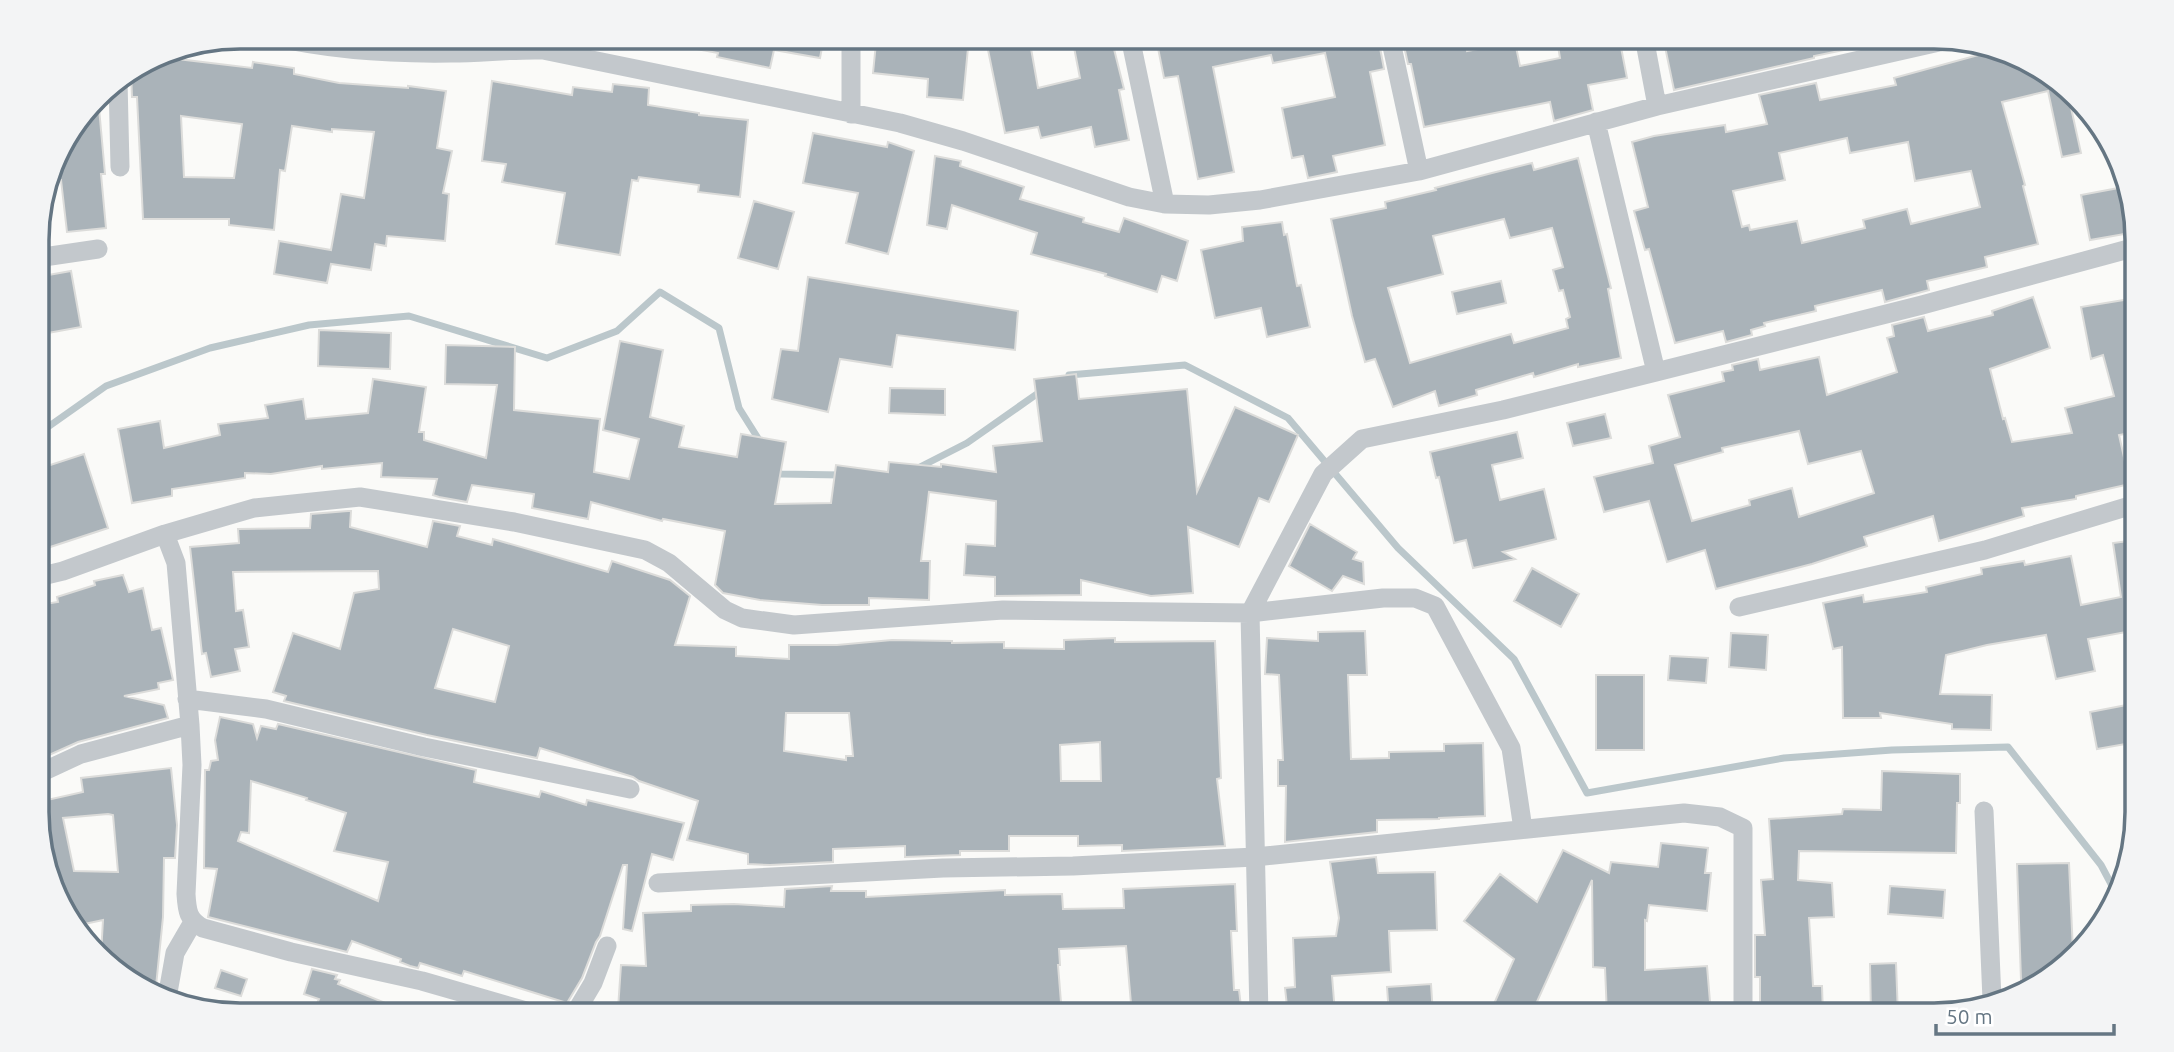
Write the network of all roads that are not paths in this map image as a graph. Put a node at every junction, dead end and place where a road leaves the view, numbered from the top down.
1 (351, 49) edge
2 (483, 49) edge
3 (540, 49) edge
4 (851, 49) edge
5 (1133, 49) edge
6 (1393, 49) edge
7 (1646, 49) edge
8 (1879, 49) edge
9 (118, 93) edge
10 (1657, 106) junction
11 (851, 114) junction
12 (1596, 122) junction
13 (120, 167) dead end
14 (1419, 171) junction
15 (1165, 204) junction
16 (98, 249) dead end
17 (2125, 250) edge
18 (49, 256) edge
19 (1656, 372) junction
20 (2125, 507) edge
21 (165, 534) junction
22 (49, 574) edge
23 (1739, 607) dead end
24 (1250, 613) junction
25 (187, 699) junction
26 (190, 725) junction
27 (49, 769) edge
28 (630, 789) dead end
29 (1984, 811) dead end
30 (1523, 829) junction
31 (1255, 857) junction
32 (658, 883) dead end
33 (193, 922) junction
34 (607, 946) dead end
35 (169, 989) edge
36 (1992, 994) edge
37 (498, 1003) edge
38 (580, 1003) edge
39 (1259, 1003) edge
40 (1743, 1003) edge

1 - 2 street
3 - 11 street
4 - 11 street
5 - 15 street
6 - 14 street
7 - 10 street
8 - 10 street
9 - 13 street
10 - 12 street
11 - 15 street
12 - 14 street
12 - 19 street
14 - 15 street
16 - 18 street
17 - 19 street
19 - 24 street
20 - 23 street
21 - 22 street
21 - 24 street
21 - 25 street
24 - 30 street
24 - 31 street
25 - 26 street
25 - 28 street
26 - 27 street
26 - 33 street
29 - 36 street
30 - 31 street
30 - 40 street
31 - 32 street
31 - 39 street
33 - 35 street
33 - 37 street
34 - 38 street

